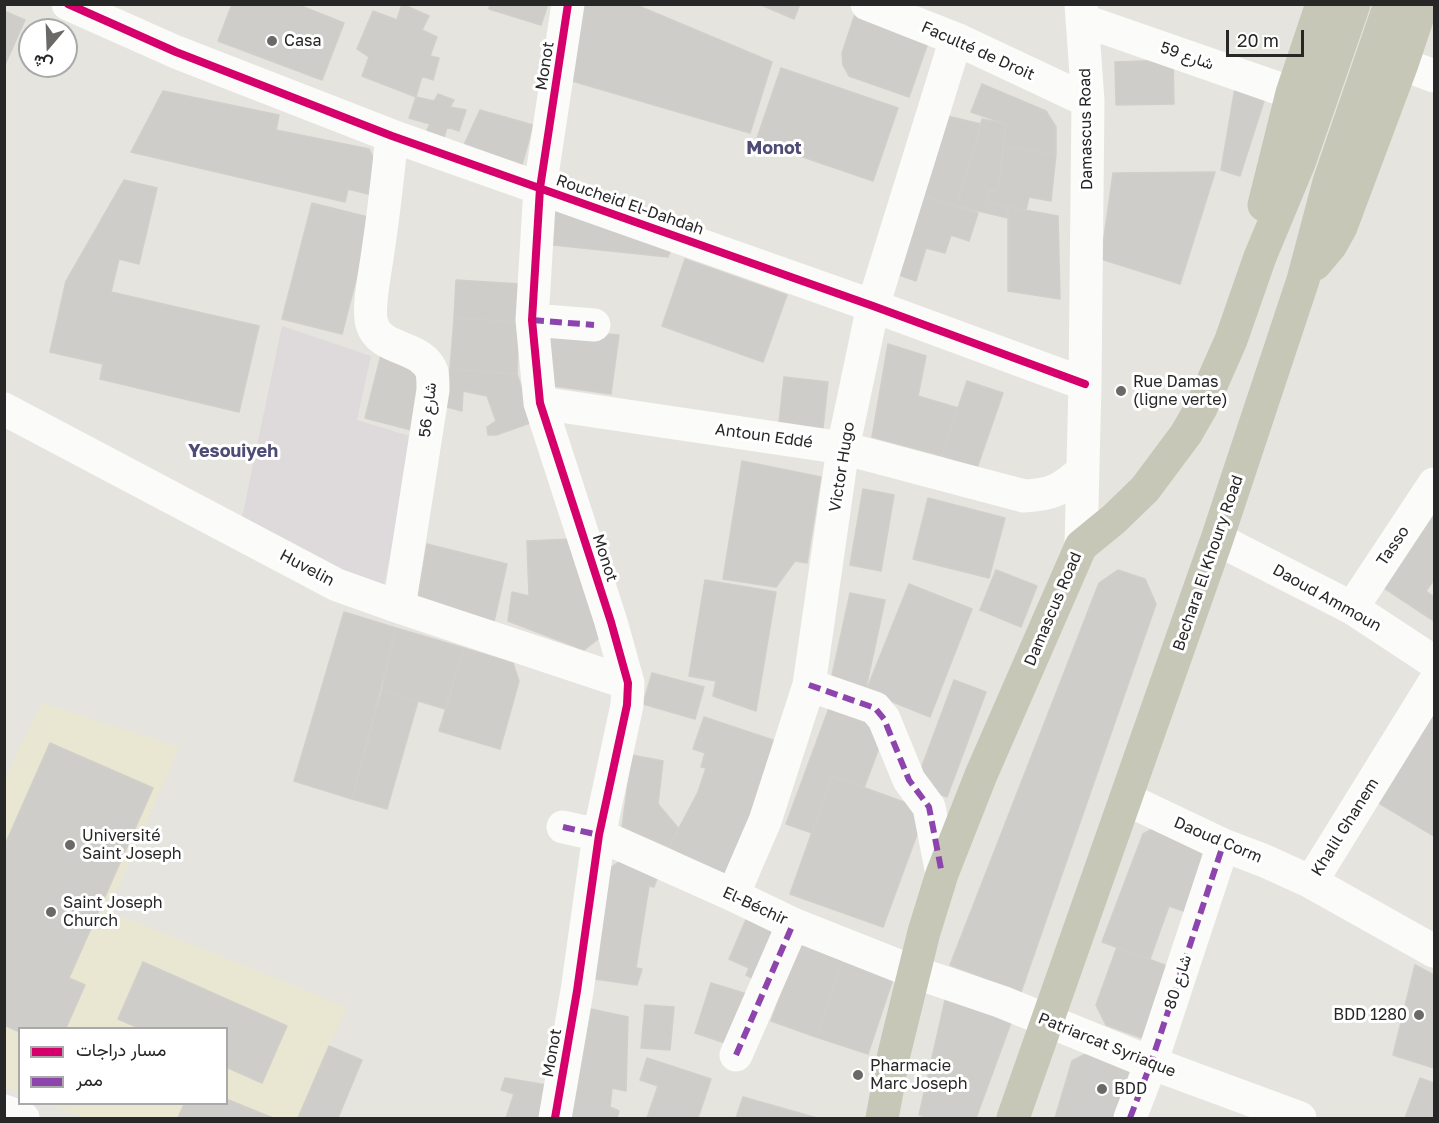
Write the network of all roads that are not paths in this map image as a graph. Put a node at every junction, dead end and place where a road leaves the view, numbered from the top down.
1 (68, 4) edge
2 (568, 4) edge
3 (867, 4) edge
4 (1322, 4) edge
5 (1354, 4) edge
6 (1390, 4) edge
7 (1422, 4) edge
8 (1082, 12) edge
9 (956, 39) junction
10 (1402, 64) junction
11 (1434, 76) edge
12 (1292, 93) junction
13 (1088, 101) junction
14 (392, 136) junction
15 (540, 188) junction
16 (1260, 257) junction
17 (1303, 280) junction
18 (873, 306) junction
19 (532, 320) junction
20 (594, 325) dead end
21 (1085, 384) junction
22 (540, 403) junction
23 (4, 409) edge
24 (843, 448) junction
25 (1083, 471) junction
26 (1434, 484) edge
27 (1217, 539) junction
28 (1081, 546) junction
29 (399, 608) junction
30 (1352, 608) junction
31 (1434, 662) edge
32 (628, 683) junction
33 (1434, 683) edge
34 (809, 685) junction
35 (1126, 799) junction
36 (563, 828) dead end
37 (599, 835) junction
38 (1223, 845) junction
39 (942, 874) junction
40 (1311, 882) junction
41 (733, 895) junction
42 (793, 924) junction
43 (1434, 951) edge
44 (914, 972) junction
45 (1047, 1021) junction
46 (736, 1055) dead end
47 (1151, 1063) junction
48 (4, 1111) edge
49 (23, 1119) edge
50 (555, 1119) edge
51 (882, 1119) edge
52 (1013, 1119) edge
53 (1130, 1119) edge
54 (1300, 1119) edge

1 - 14 street, Roucheid El-Dahdah
2 - 15 street, Monot
3 - 9 street, Faculté de Droit
4 - 12 main road
5 - 16 main road
6 - 17 main road, Bechara El Khoury Road
7 - 10 main road
8 - 12 street, شارع 59
8 - 13 street, Damascus Road
9 - 13 street, Faculté de Droit
9 - 18 street, Victor Hugo
10 - 11 street
10 - 17 main road
12 - 16 main road
13 - 21 street, Damascus Road
14 - 15 street, Roucheid El-Dahdah
14 - 29 street, شارع 56
15 - 18 street, Roucheid El-Dahdah
15 - 19 street, Monot
16 - 28 main road
17 - 27 main road, Bechara El Khoury Road
18 - 21 street, Roucheid El-Dahdah
18 - 24 street, Victor Hugo
19 - 20 street
19 - 22 street, Monot
21 - 25 street, Damascus Road
22 - 24 street, Antoun Eddé
22 - 32 street, Monot
23 - 29 street, Huvelin
24 - 25 street, Antoun Eddé
24 - 34 street, Victor Hugo
25 - 28 street, Damascus Road
26 - 30 street, Tasso
27 - 30 street, Daoud Ammoun
27 - 35 main road, Bechara El Khoury Road
28 - 39 main road, Damascus Road
29 - 32 street, Huvelin
30 - 31 street, Daoud Ammoun
32 - 37 street, Monot
33 - 40 street, Khalil Ghanem
34 - 39 street
34 - 41 street, Victor Hugo
35 - 38 street, Daoud Corm
35 - 45 main road, Bechara El Khoury Road
36 - 37 street, El-Béchir
37 - 41 street, El-Béchir
37 - 50 street, Monot
38 - 40 street, Daoud Corm
38 - 47 street, شارع 80
39 - 44 main road, Damascus Road
40 - 43 street, Khalil Ghanem
41 - 42 street, El-Béchir
42 - 44 street, El-Béchir
42 - 46 street
44 - 45 street, Patriarcat Syriaque
44 - 51 main road, Damascus Road
45 - 47 street, Patriarcat Syriaque
45 - 52 main road, Bechara El Khoury Road
47 - 53 street, شارع 80
47 - 54 street, Patriarcat Syriaque
48 - 49 street

